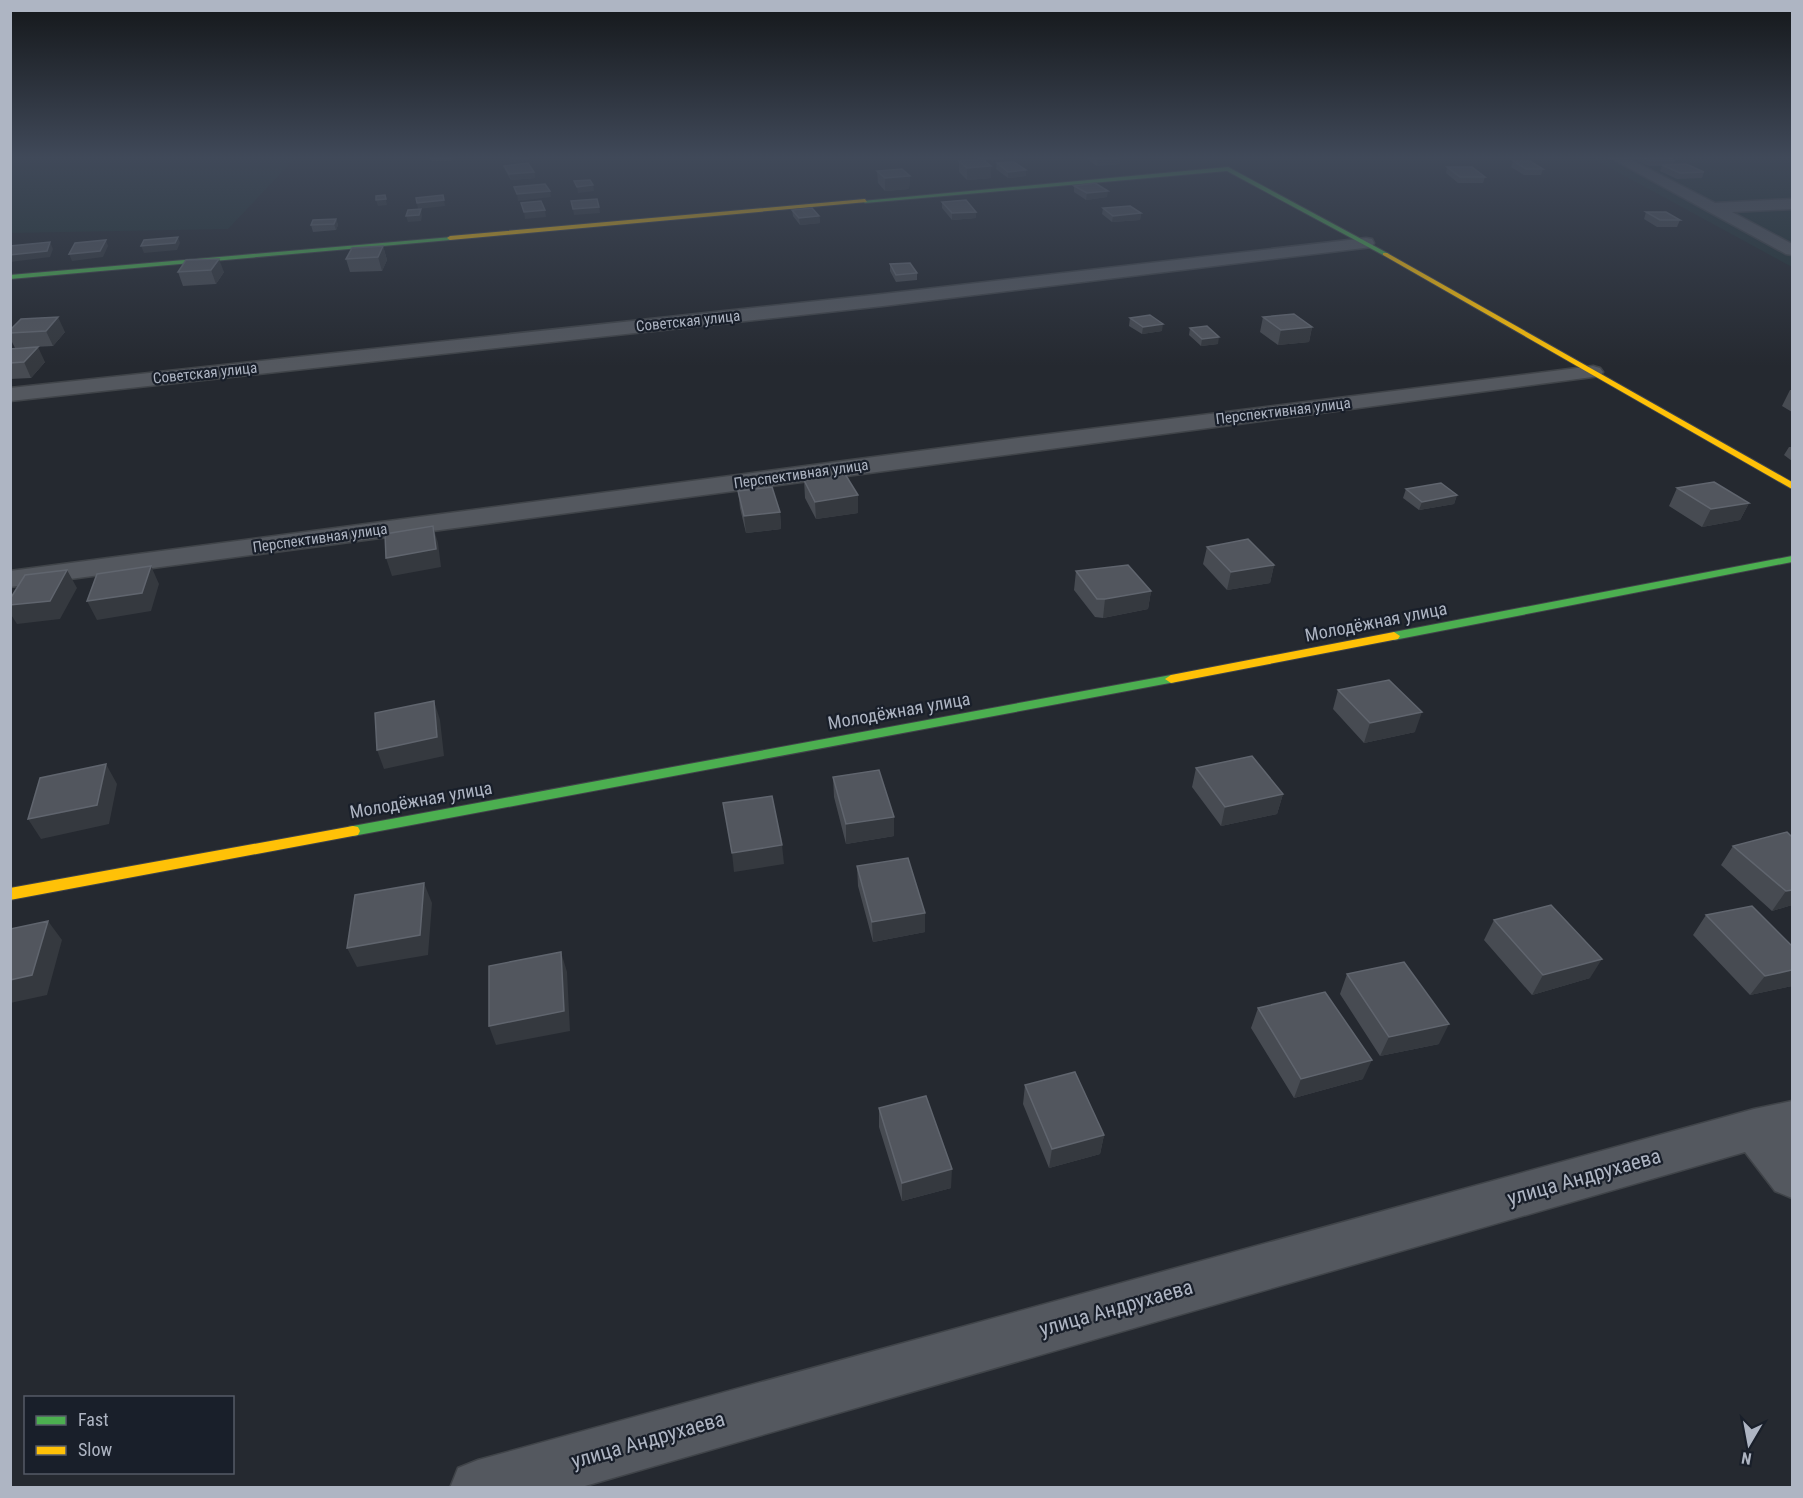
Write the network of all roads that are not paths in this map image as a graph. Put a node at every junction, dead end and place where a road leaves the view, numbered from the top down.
1 (586, 226) edge
2 (1334, 226) edge
3 (1747, 226) edge
4 (1366, 243) junction
5 (1792, 250) edge
6 (10, 277) edge
7 (1593, 372) junction
8 (10, 395) edge
9 (1792, 486) edge
10 (1792, 559) edge
11 (10, 579) edge
12 (10, 894) edge
13 (1773, 1125) edge
14 (1792, 1176) edge
15 (478, 1488) edge

1 - 6 street
2 - 4 street
3 - 5 street
4 - 7 street
4 - 8 street, Советская улица
7 - 9 street
7 - 11 street, Перспективная улица
10 - 12 street, Молодёжная улица
13 - 14 street, улица Андрухаева
13 - 15 street, улица Андрухаева

